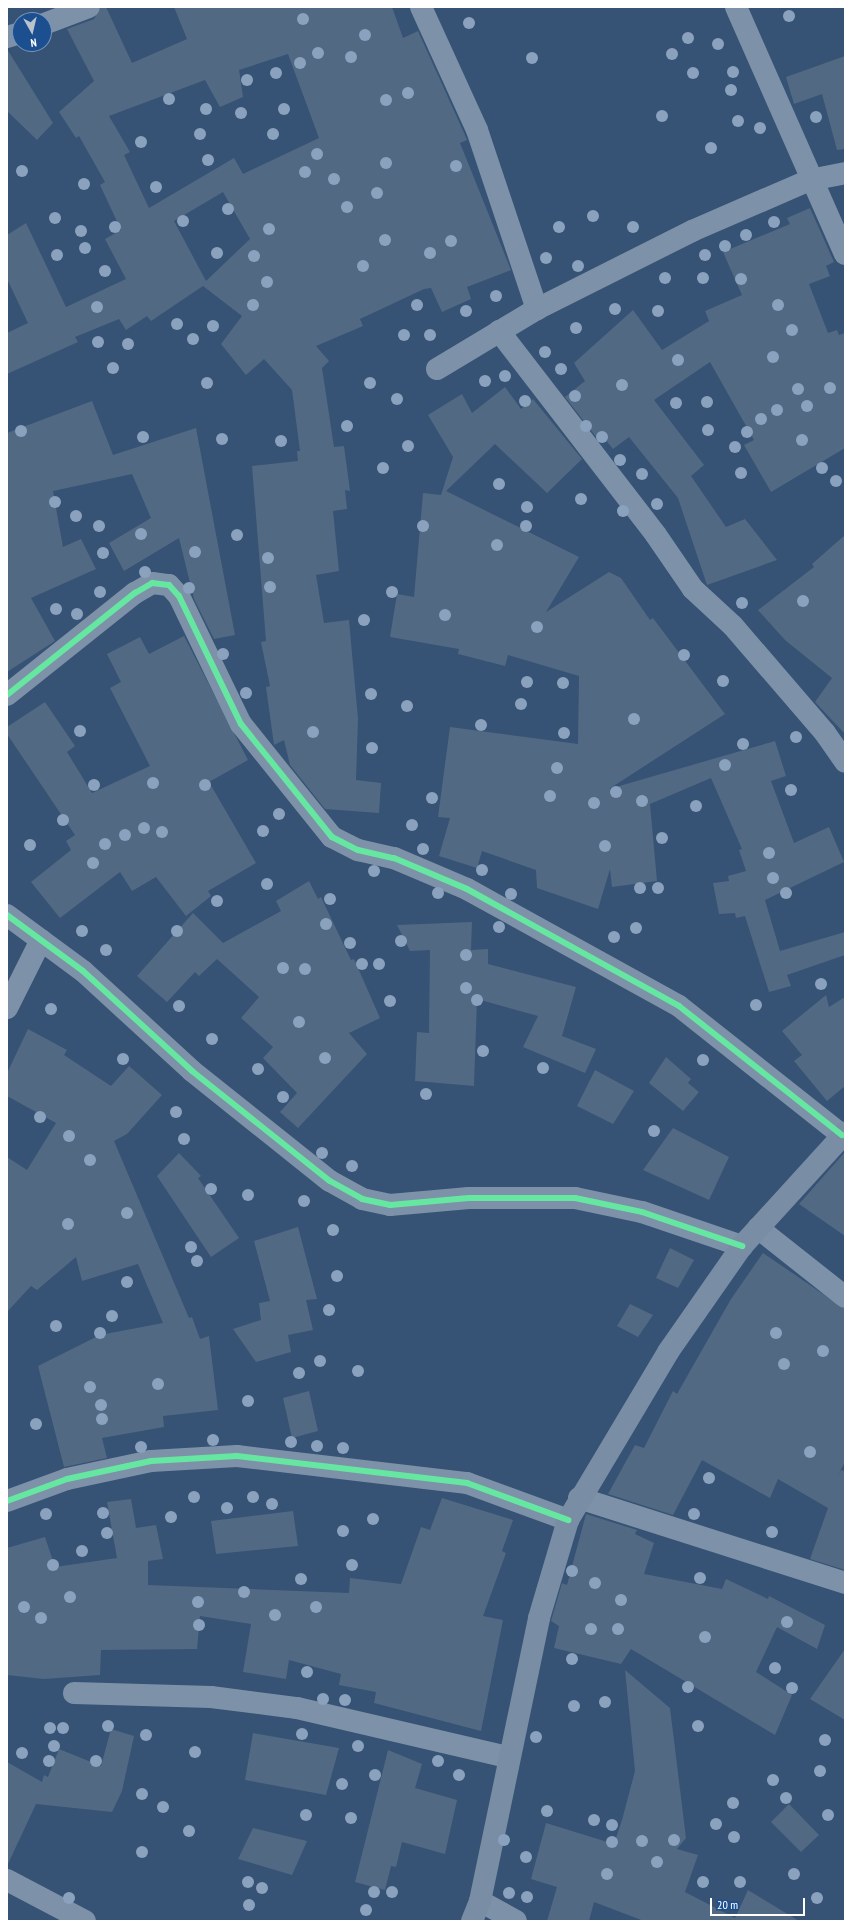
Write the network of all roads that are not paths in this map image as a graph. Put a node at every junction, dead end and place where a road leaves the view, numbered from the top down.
1 (89, 7) edge
2 (421, 7) edge
3 (736, 7) edge
4 (52, 21) edge
5 (845, 173) edge
6 (810, 180) junction
7 (845, 254) edge
8 (537, 309) junction
9 (499, 331) junction
10 (436, 369) dead end
11 (7, 695) edge
12 (845, 762) edge
13 (7, 915) edge
14 (41, 940) junction
15 (7, 1008) edge
16 (843, 1134) edge
17 (758, 1228) junction
18 (742, 1246) junction
19 (845, 1297) edge
20 (579, 1498) junction
21 (7, 1500) edge
22 (568, 1520) junction
23 (845, 1583) edge
24 (74, 1693) dead end
25 (507, 1757) junction
26 (7, 1880) edge
27 (480, 1901) junction
28 (85, 1921) edge
29 (472, 1921) edge
30 (516, 1921) edge

1 - 4 street
2 - 8 street
3 - 6 street
5 - 6 street
6 - 7 street
6 - 8 street
8 - 9 street
9 - 10 street
9 - 12 street
11 - 16 street
13 - 14 street
14 - 15 street
14 - 18 street
16 - 17 main road
17 - 18 main road
17 - 19 street
18 - 20 main road
20 - 22 main road
20 - 23 street
21 - 22 street
22 - 25 main road
24 - 25 street
25 - 27 main road
26 - 28 street
27 - 29 main road
27 - 30 street

